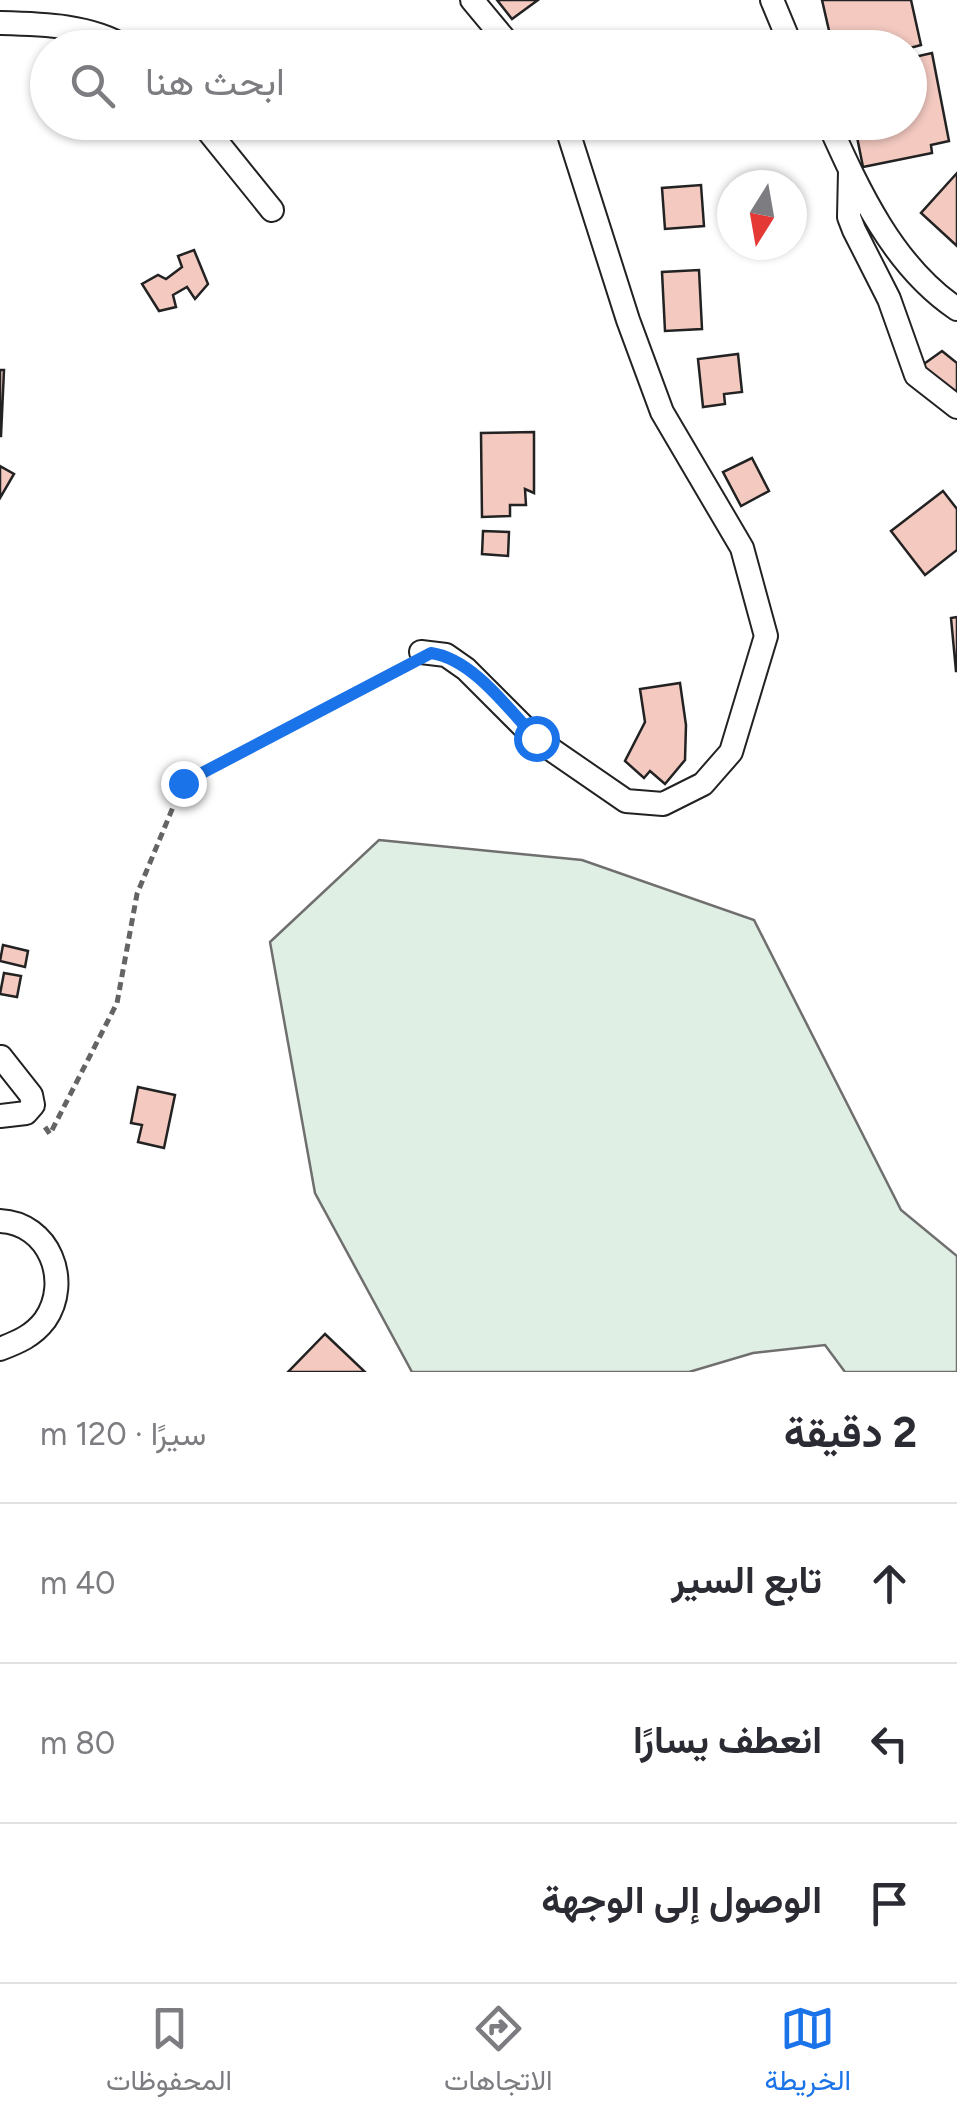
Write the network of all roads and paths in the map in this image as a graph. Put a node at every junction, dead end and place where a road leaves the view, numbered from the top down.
1 (472, 0) edge
2 (772, 0) edge
3 (0, 23) edge
4 (65, 30) edge
5 (497, 30) edge
6 (784, 30) edge
7 (216, 140) edge
8 (570, 140) edge
9 (836, 140) edge
10 (850, 170) junction
11 (272, 210) dead end
12 (957, 308) edge
13 (957, 407) edge
14 (426, 652) joint
15 (0, 1057) edge
16 (33, 1105) junction
17 (0, 1116) edge
18 (0, 1222) edge
19 (0, 1350) edge

1 - 5 street
2 - 6 street
3 - 4 street
7 - 11 street
8 - 14 street
9 - 10 street
10 - 12 street
10 - 13 street
14 - 16 path
15 - 16 street
16 - 17 street
18 - 19 street

